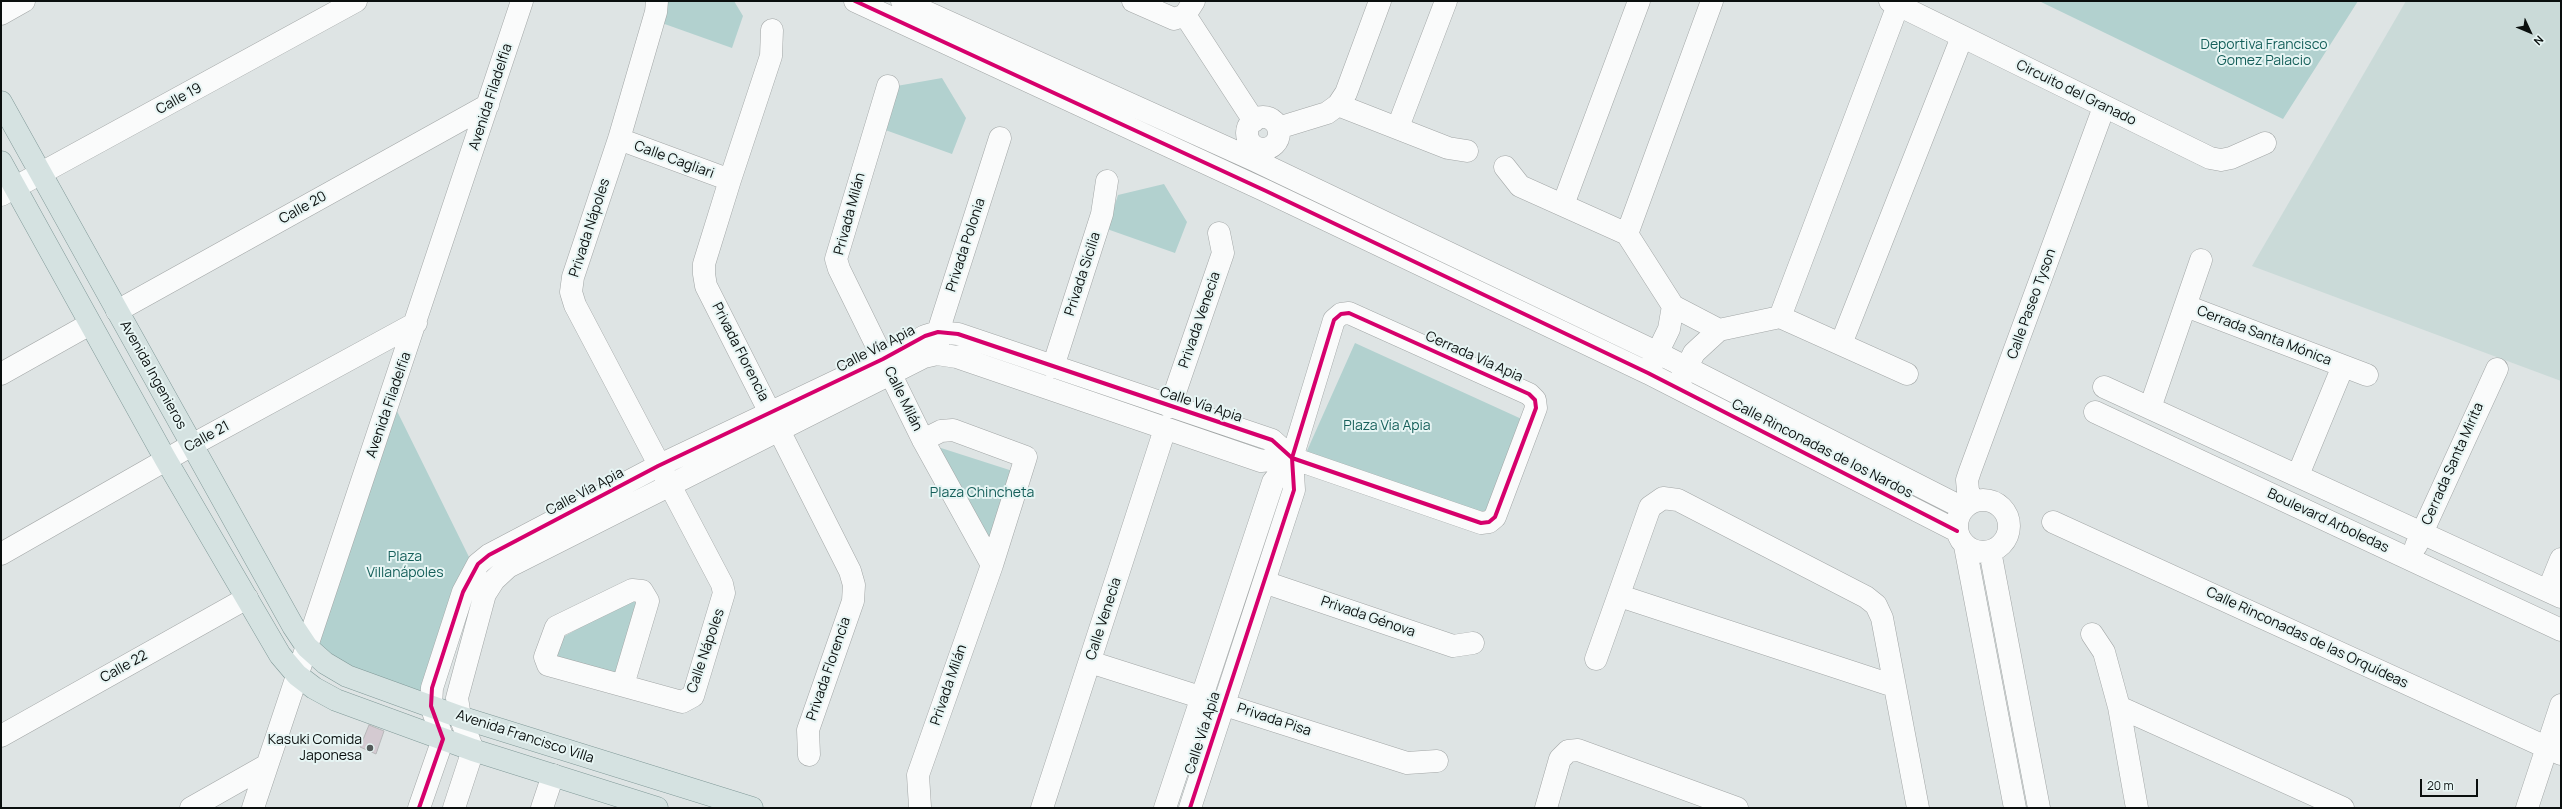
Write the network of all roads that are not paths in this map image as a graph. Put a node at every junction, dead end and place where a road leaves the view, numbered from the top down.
1 (24, 1) edge
2 (356, 1) edge
3 (522, 1) edge
4 (657, 1) edge
5 (855, 1) edge
6 (902, 1) edge
7 (1133, 1) edge
8 (1380, 1) edge
9 (1446, 1) edge
10 (1639, 1) edge
11 (1712, 1) edge
12 (1894, 3) edge
13 (1190, 8) edge
14 (1, 14) edge
15 (772, 30) dead end
16 (1962, 37) junction
17 (888, 86) dead end
18 (1, 102) edge
19 (488, 105) junction
20 (1338, 105) junction
21 (2104, 107) junction
22 (1254, 121) junction
23 (1398, 127) junction
24 (1278, 128) junction
25 (1000, 138) dead end
26 (619, 139) junction
27 (2265, 143) dead end
28 (1467, 151) dead end
29 (1256, 154) junction
30 (1, 162) edge
31 (1505, 167) dead end
32 (41, 175) junction
33 (730, 180) junction
34 (1107, 181) dead end
35 (1245, 182) junction
36 (8, 191) edge
37 (1563, 205) junction
38 (1219, 233) dead end
39 (1627, 234) junction
40 (2201, 260) dead end
41 (1673, 306) junction
42 (2186, 306) junction
43 (117, 311) junction
44 (1780, 317) junction
45 (90, 324) junction
46 (416, 324) junction
47 (1719, 330) junction
48 (938, 332) junction
49 (1841, 344) junction
50 (1658, 353) junction
51 (938, 354) junction
52 (2343, 366) junction
53 (888, 367) junction
54 (1053, 367) junction
55 (1686, 367) junction
56 (2496, 368) dead end
57 (1648, 373) junction
58 (1, 374) edge
59 (1906, 374) dead end
60 (2367, 375) dead end
61 (2104, 387) dead end
62 (1677, 388) junction
63 (1170, 407) junction
64 (2150, 408) junction
65 (2095, 412) dead end
66 (776, 422) junction
67 (1165, 429) junction
68 (923, 440) junction
69 (192, 445) junction
70 (1292, 458) junction
71 (166, 460) junction
72 (658, 466) junction
73 (2298, 475) junction
74 (668, 486) junction
75 (1968, 504) junction
76 (2053, 522) dead end
77 (2423, 532) junction
78 (1961, 538) junction
79 (1990, 551) junction
80 (1, 554) edge
81 (2561, 559) edge
82 (2410, 560) junction
83 (992, 565) junction
84 (1264, 582) junction
85 (2555, 594) edge
86 (1620, 596) junction
87 (247, 598) junction
88 (2561, 630) edge
89 (2092, 634) dead end
90 (1473, 643) dead end
91 (307, 646) junction
92 (1596, 659) dead end
93 (1090, 662) junction
94 (297, 675) junction
95 (623, 685) junction
96 (1894, 686) junction
97 (1201, 697) junction
98 (1224, 704) junction
99 (2561, 705) edge
100 (431, 706) junction
101 (2119, 707) junction
102 (460, 717) junction
103 (1, 736) edge
104 (442, 739) junction
105 (473, 750) junction
106 (2554, 750) edge
107 (809, 755) dead end
108 (1437, 761) dead end
109 (267, 765) junction
110 (553, 775) junction
111 (920, 806) dead end
112 (192, 808) edge
113 (253, 808) edge
114 (419, 808) edge
115 (454, 808) edge
116 (542, 808) edge
117 (657, 808) edge
118 (752, 808) edge
119 (1042, 808) edge
120 (1165, 808) edge
121 (1190, 808) edge
122 (1546, 808) edge
123 (1737, 808) edge
124 (1918, 808) edge
125 (2015, 808) edge
126 (2038, 808) edge
127 (2137, 808) edge
128 (2344, 808) edge
129 (2527, 808) edge

1 - 14 street
2 - 32 street, Calle 19
3 - 19 street, Avenida Filadelfia
4 - 26 street, Privada Nápoles
5 - 35 street, Calle Rinconadas de los Nardos
6 - 29 street, Calle Rinconadas de los Nardos
7 - 13 street
8 - 20 street
9 - 23 street
10 - 37 street
11 - 39 street
12 - 16 street, Circuito del Granado
12 - 44 street
13 - 22 street
15 - 33 street, Privada Florencia
16 - 21 street, Circuito del Granado
16 - 49 street
17 - 53 street, Privada Milán
18 - 32 main road, Avenida Ingenieros
19 - 43 street, Calle 20
19 - 46 street, Avenida Filadelfia
20 - 23 street
20 - 24 street
21 - 27 street, Circuito del Granado
21 - 75 street, Calle Paseo Tyson
22 - 24 street
22 - 29 street
23 - 28 street
24 - 29 street
25 - 48 street, Privada Polonia
26 - 33 street, Calle Cagliari
26 - 72 street, Privada Nápoles
29 - 35 street
29 - 50 street, Calle Rinconadas de los Nardos
30 - 36 main road
31 - 37 street
32 - 36 street, Calle 19
32 - 43 main road, Avenida Ingenieros
33 - 66 street, Privada Florencia
34 - 54 street, Privada Sicilia
35 - 57 street, Calle Rinconadas de los Nardos
36 - 45 main road
37 - 39 street
38 - 63 street, Privada Venecia
39 - 41 street
40 - 42 street, Cerrada Santa Mónica
41 - 47 street
41 - 50 street
42 - 52 street, Cerrada Santa Mónica
42 - 64 street, Cerrada Santa Mónica
43 - 69 main road, Avenida Ingenieros
44 - 47 street
44 - 49 street
45 - 58 street
45 - 71 main road
46 - 69 street, Calle 21
46 - 91 street, Avenida Filadelfia
47 - 55 street
48 - 51 street, Privada Polonia
48 - 53 street, Calle Vía Apia
48 - 54 street, Calle Vía Apia
49 - 59 street
50 - 55 street, Calle Rinconadas de los Nardos
50 - 57 street
51 - 53 street, Calle Vía Apia
51 - 67 street, Calle Vía Apia
52 - 60 street, Cerrada Santa Mónica
52 - 73 street, Cerrada Santa Mónica
53 - 66 street, Calle Vía Apia
53 - 68 street, Calle Milán
54 - 63 street, Calle Vía Apia
55 - 62 street
55 - 75 street, Calle Rinconadas de los Nardos
56 - 77 street, Cerrada Santa Mirita
57 - 62 street, Calle Rinconadas de los Nardos
61 - 64 street, Boulevard Arboledas
62 - 78 street, Calle Rinconadas de los Nardos
63 - 70 street, Calle Vía Apia
64 - 73 street, Boulevard Arboledas
65 - 82 street, Boulevard Arboledas
66 - 72 street, Calle Vía Apia
66 - 74 street, Calle Vía Apia
66 - 107 street, Privada Florencia
67 - 70 street, Calle Vía Apia
67 - 93 street, Calle Venecia
68 - 83 street, Calle Milán
68 - 83 street, Calle Milán
69 - 71 street, Calle 21
69 - 91 main road, Avenida Ingenieros
70 - 70 street, Cerrada Vía Apia
70 - 84 street, Calle Vía Apia
70 - 97 street, Calle Vía Apia
71 - 80 street, Calle 21
71 - 87 main road
72 - 74 street, Calle Nápoles
72 - 100 street, Calle Vía Apia
73 - 77 street, Boulevard Arboledas
74 - 95 street, Calle Nápoles
74 - 102 street, Calle Vía Apia
75 - 78 street
75 - 79 street
76 - 106 street, Calle Rinconadas de las Orquídeas
77 - 82 street, Cerrada Santa Mirita
77 - 85 street, Boulevard Arboledas
78 - 79 street
78 - 125 street
79 - 126 street
81 - 85 street
82 - 88 street, Boulevard Arboledas
83 - 111 street, Privada Milán
84 - 90 street, Privada Génova
84 - 98 street, Calle Vía Apia
86 - 92 street
86 - 96 street
86 - 96 street
87 - 94 main road
87 - 103 street, Calle 22
89 - 101 street
91 - 94 street, Avenida Filadelfia
91 - 100 main road, Avenida Francisco Villa
93 - 97 street, Privada Pisa
93 - 119 street, Calle Venecia
94 - 104 main road, Avenida Francisco Villa
94 - 109 street, Avenida Filadelfia
95 - 95 street, Calle Nápoles
96 - 124 street
97 - 98 street, Privada Pisa
97 - 120 street, Calle Vía Apia
98 - 108 street, Privada Pisa
98 - 121 street, Calle Vía Apia
99 - 106 street
100 - 102 main road, Avenida Francisco Villa
100 - 104 street, Calle Vía Apia
101 - 127 street
101 - 128 street
102 - 105 street, Calle Vía Apia
102 - 118 main road, Avenida Francisco Villa
104 - 105 main road, Avenida Francisco Villa
104 - 114 street
105 - 110 main road, Avenida Francisco Villa
105 - 115 street
106 - 129 street
109 - 112 street
109 - 113 street, Avenida Filadelfia
110 - 116 street
110 - 117 main road, Avenida Francisco Villa
122 - 123 street

